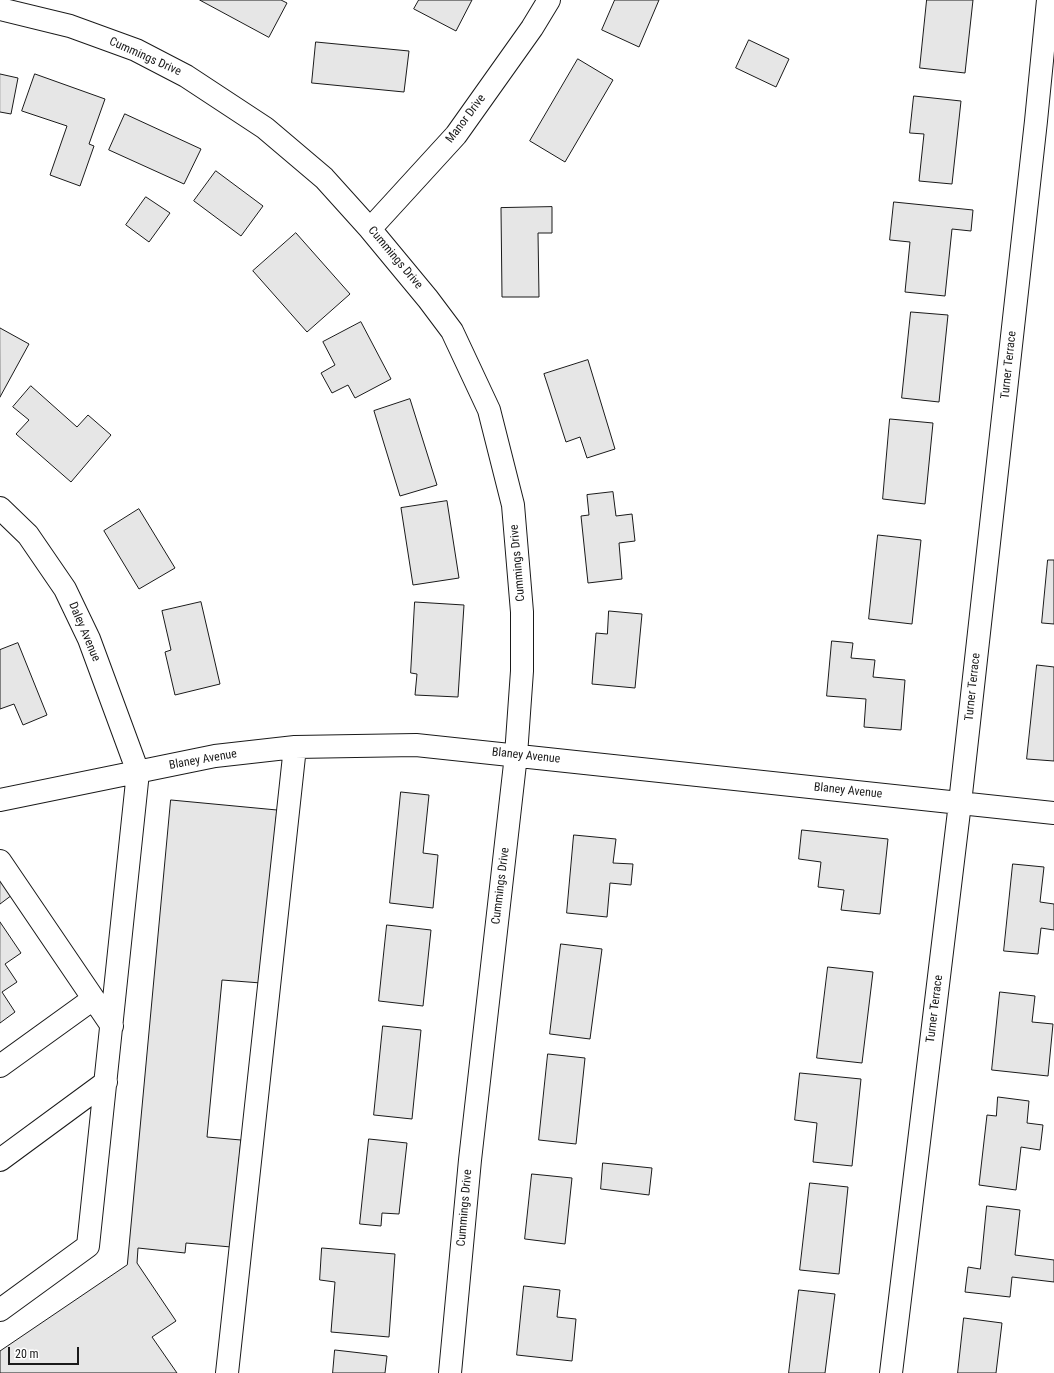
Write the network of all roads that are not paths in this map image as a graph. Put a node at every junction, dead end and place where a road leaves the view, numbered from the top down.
1 (548, 0) edge
2 (1048, 0) edge
3 (0, 9) edge
4 (370, 229) junction
5 (0, 508) edge
6 (294, 746) junction
7 (516, 755) junction
8 (138, 772) junction
9 (0, 800) edge
10 (960, 803) junction
11 (1054, 813) edge
12 (0, 861) edge
13 (93, 999) junction
14 (112, 1026) junction
15 (0, 1066) edge
16 (106, 1082) junction
17 (0, 1160) edge
18 (0, 1310) edge
19 (227, 1373) edge
20 (450, 1373) edge
21 (891, 1373) edge

1 - 4 street, Manor Drive
2 - 10 street, Turner Terrace
3 - 4 street, Cummings Drive
4 - 7 street, Cummings Drive
5 - 8 street, Daley Avenue
6 - 7 street, Blaney Avenue
6 - 8 street, Blaney Avenue
6 - 19 street
7 - 10 street, Blaney Avenue
7 - 20 street, Cummings Drive
8 - 9 street, Blaney Avenue
8 - 14 street
10 - 11 street, Blaney Avenue
10 - 21 street, Turner Terrace
12 - 13 street
13 - 14 street
13 - 15 street
14 - 16 street
16 - 17 street
16 - 18 street

